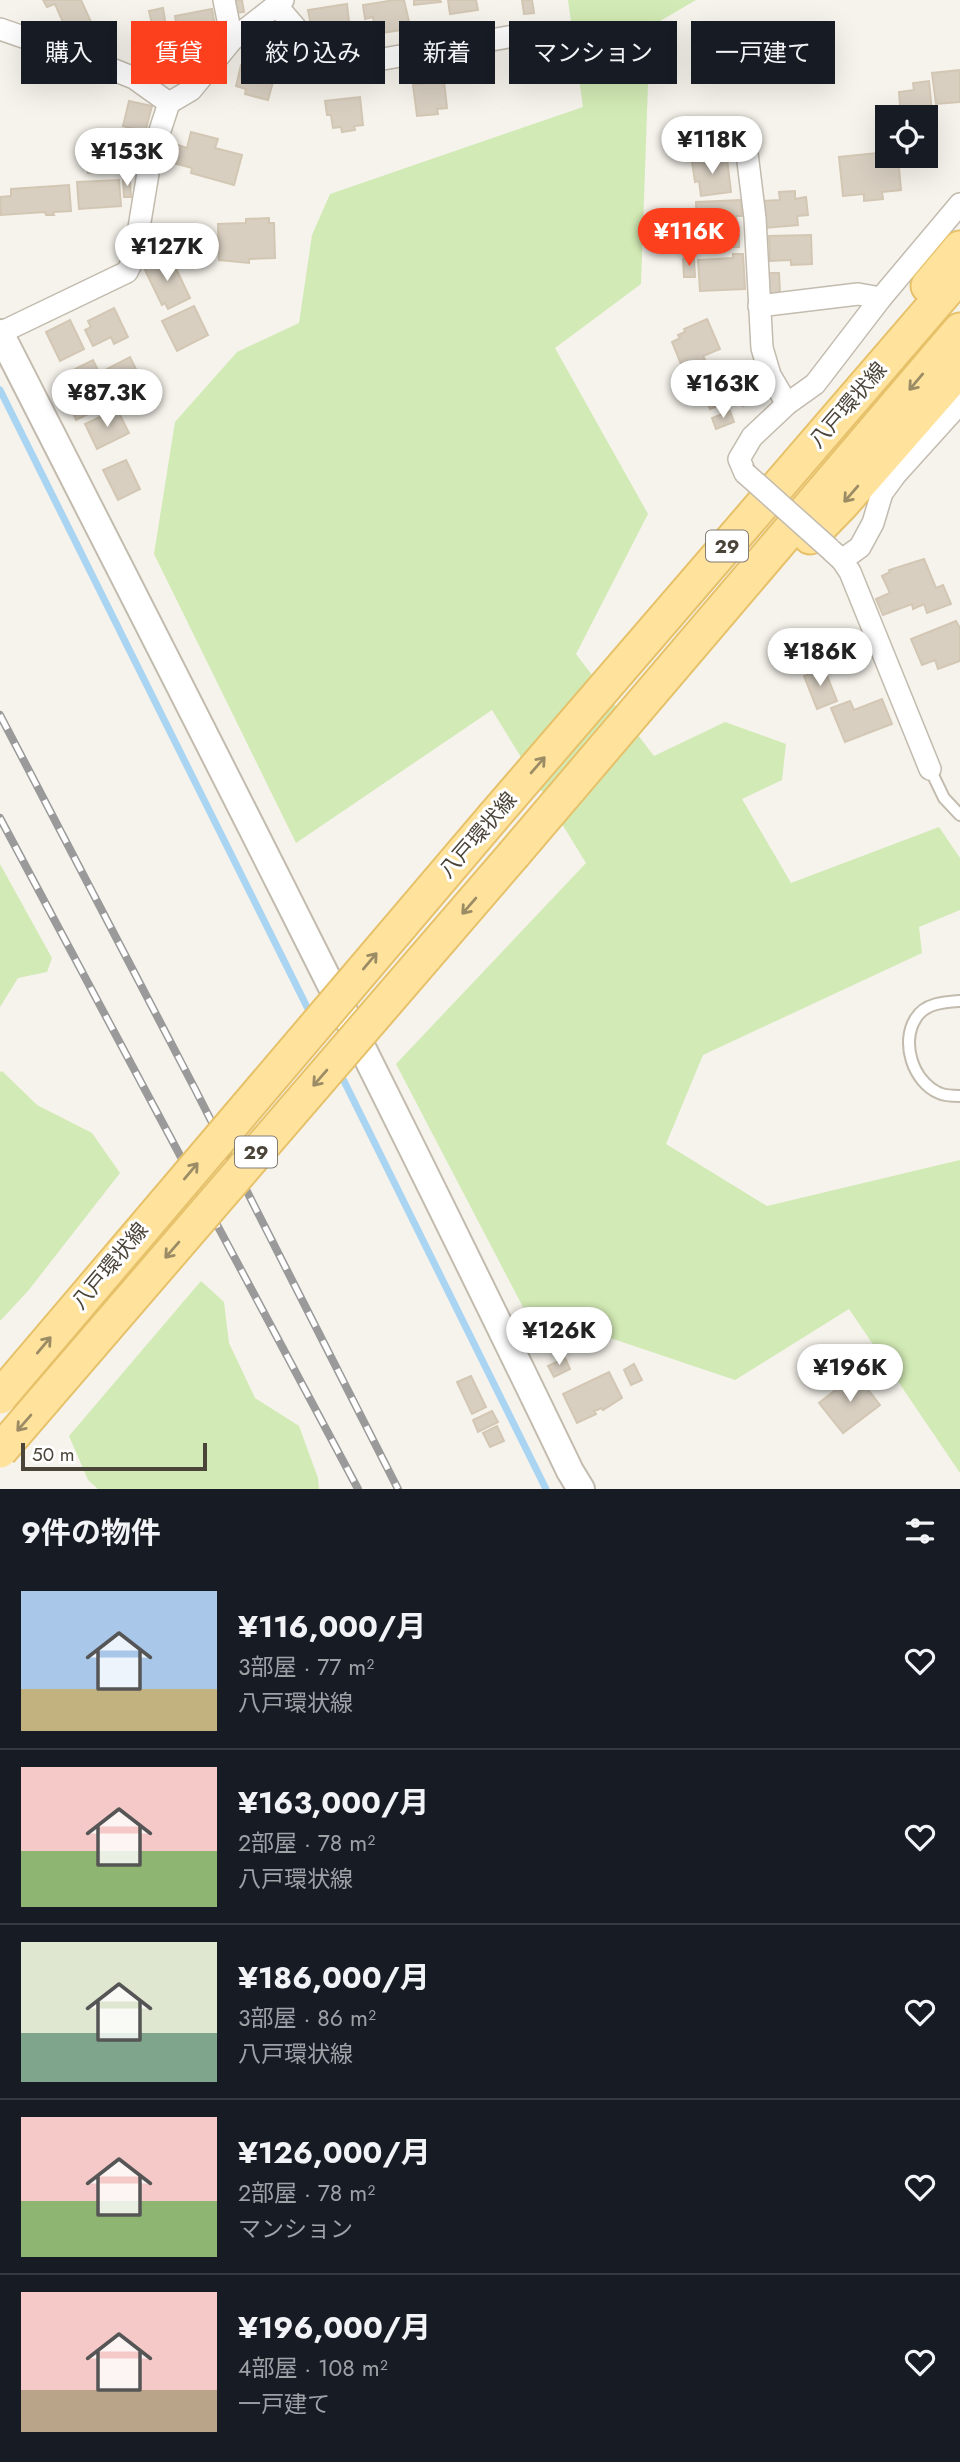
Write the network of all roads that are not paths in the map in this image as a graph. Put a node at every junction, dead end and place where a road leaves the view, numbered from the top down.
1 (224, 0) edge
2 (280, 3) edge
3 (0, 29) edge
4 (509, 37) edge
5 (232, 40) junction
6 (169, 103) junction
7 (744, 129) dead end
8 (960, 204) edge
9 (960, 248) edge
10 (960, 275) edge
11 (881, 298) junction
12 (759, 306) junction
13 (960, 330) edge
14 (0, 333) edge
15 (960, 369) edge
16 (960, 403) edge
17 (787, 404) junction
18 (836, 555) junction
19 (627, 663) junction
20 (620, 729) junction
21 (930, 769) joint
22 (960, 815) edge
23 (960, 1001) edge
24 (960, 1096) edge
25 (0, 1397) edge
26 (0, 1451) edge
27 (581, 1489) edge

1 - 5 street
2 - 4 street
2 - 5 street
3 - 6 street
5 - 6 street
6 - 14 street
7 - 12 street
8 - 11 street
9 - 19 main road, 29
10 - 19 main road, 八戸環状線 / 29
11 - 12 street
11 - 17 street
12 - 17 street
13 -> 20 main road, 八戸環状線 / 29
14 - 27 street
15 -> 20 main road, 29
16 - 18 street
17 - 18 street, bridge
18 - 21 street
25 -> 19 main road, 八戸環状線 / 29, bridge
20 -> 26 main road, 八戸環状線 / 29, bridge
21 - 22 lane
23 - 24 lane

